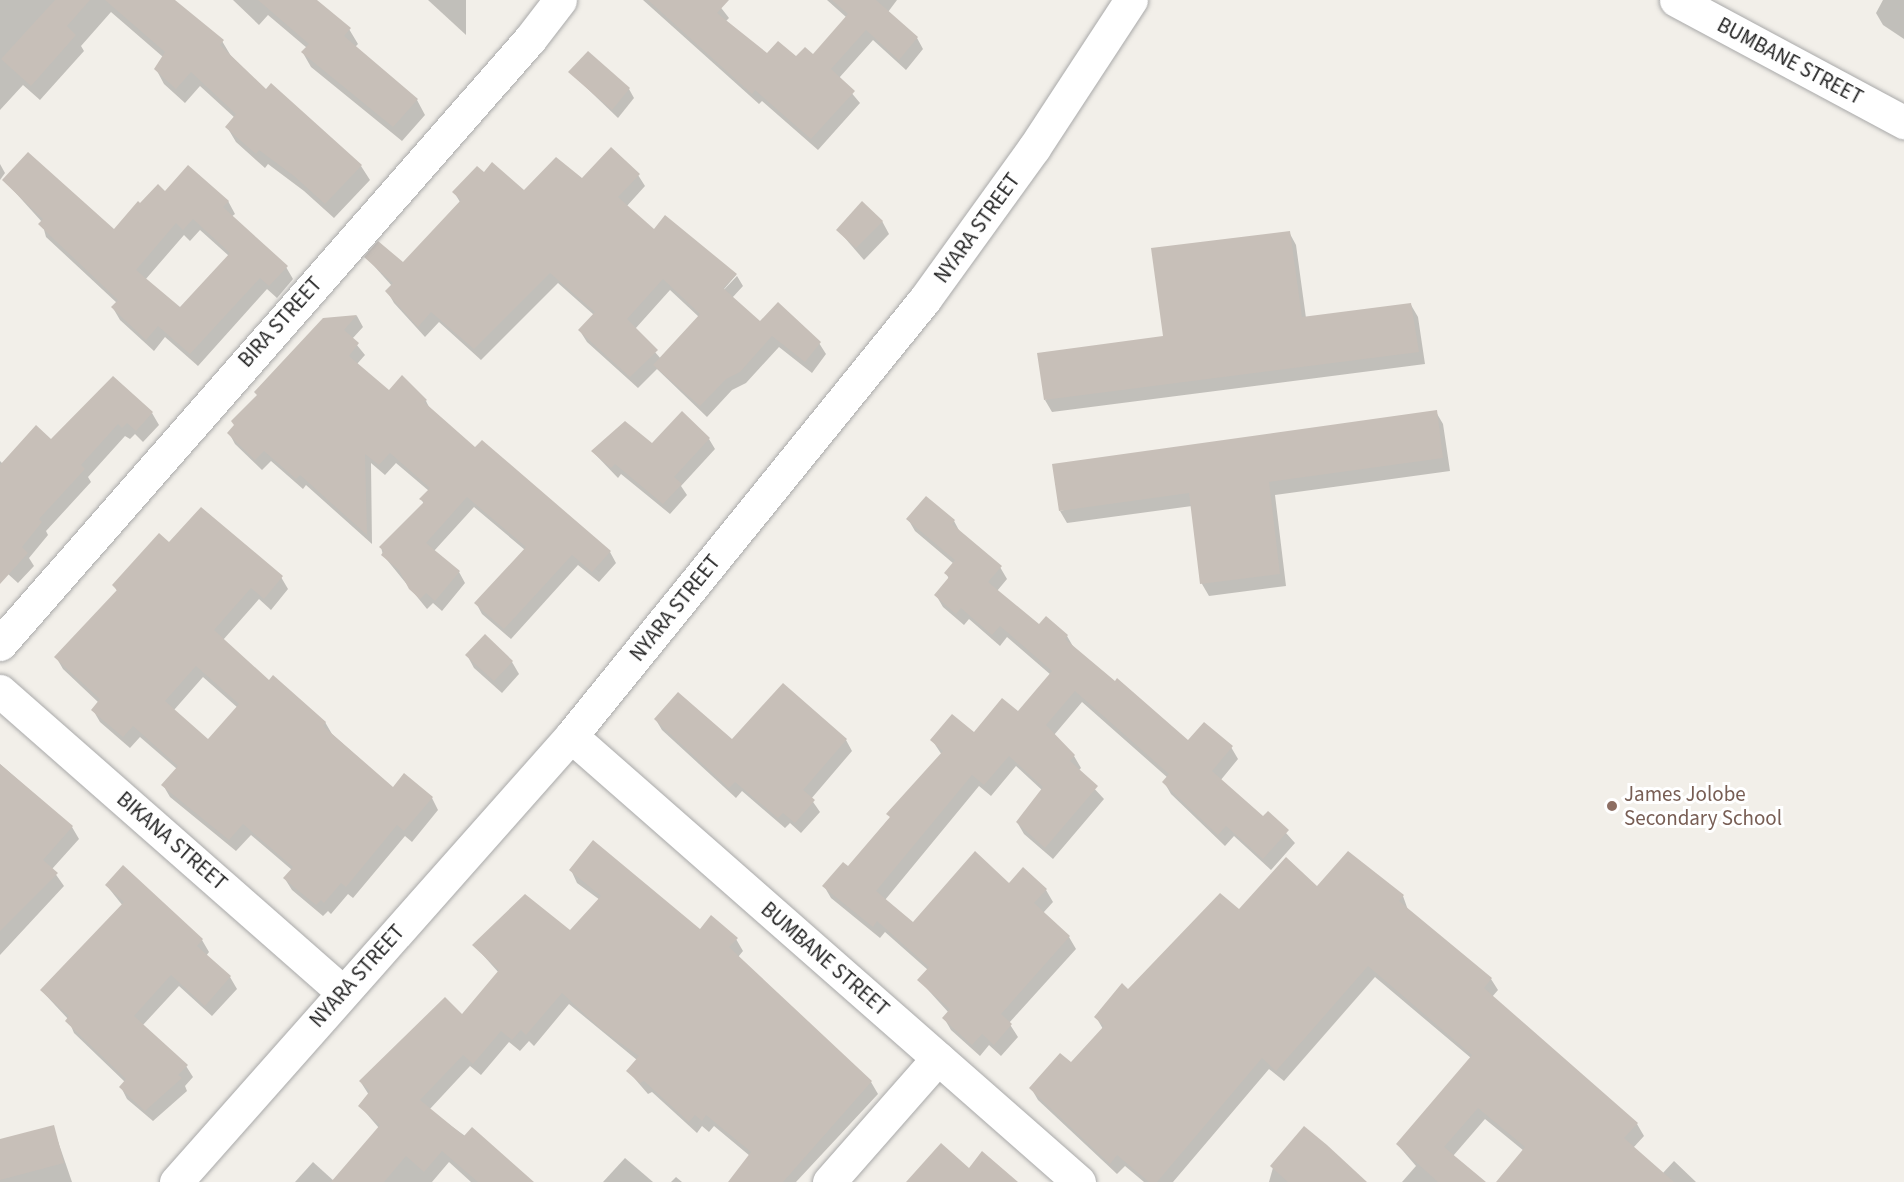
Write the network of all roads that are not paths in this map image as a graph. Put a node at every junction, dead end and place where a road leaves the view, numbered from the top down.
1 (560, 0) edge
2 (1131, 0) edge
3 (1676, 0) edge
4 (1710, 8) edge
5 (1904, 122) edge
6 (0, 644) edge
7 (0, 691) edge
8 (571, 736) junction
9 (343, 992) junction
10 (938, 1058) junction
11 (176, 1182) edge
12 (829, 1182) edge
13 (1079, 1182) edge

1 - 6 street, BIRA STREET
2 - 8 street, NYARA STREET
3 - 4 street, BUMBANE STREET
4 - 5 street, BUMBANE STREET
7 - 9 street, BIKANA STREET
8 - 9 street, NYARA STREET
8 - 10 street, BUMBANE STREET
9 - 11 street, NYARA STREET
10 - 12 street
10 - 13 street, BUMBANE STREET

